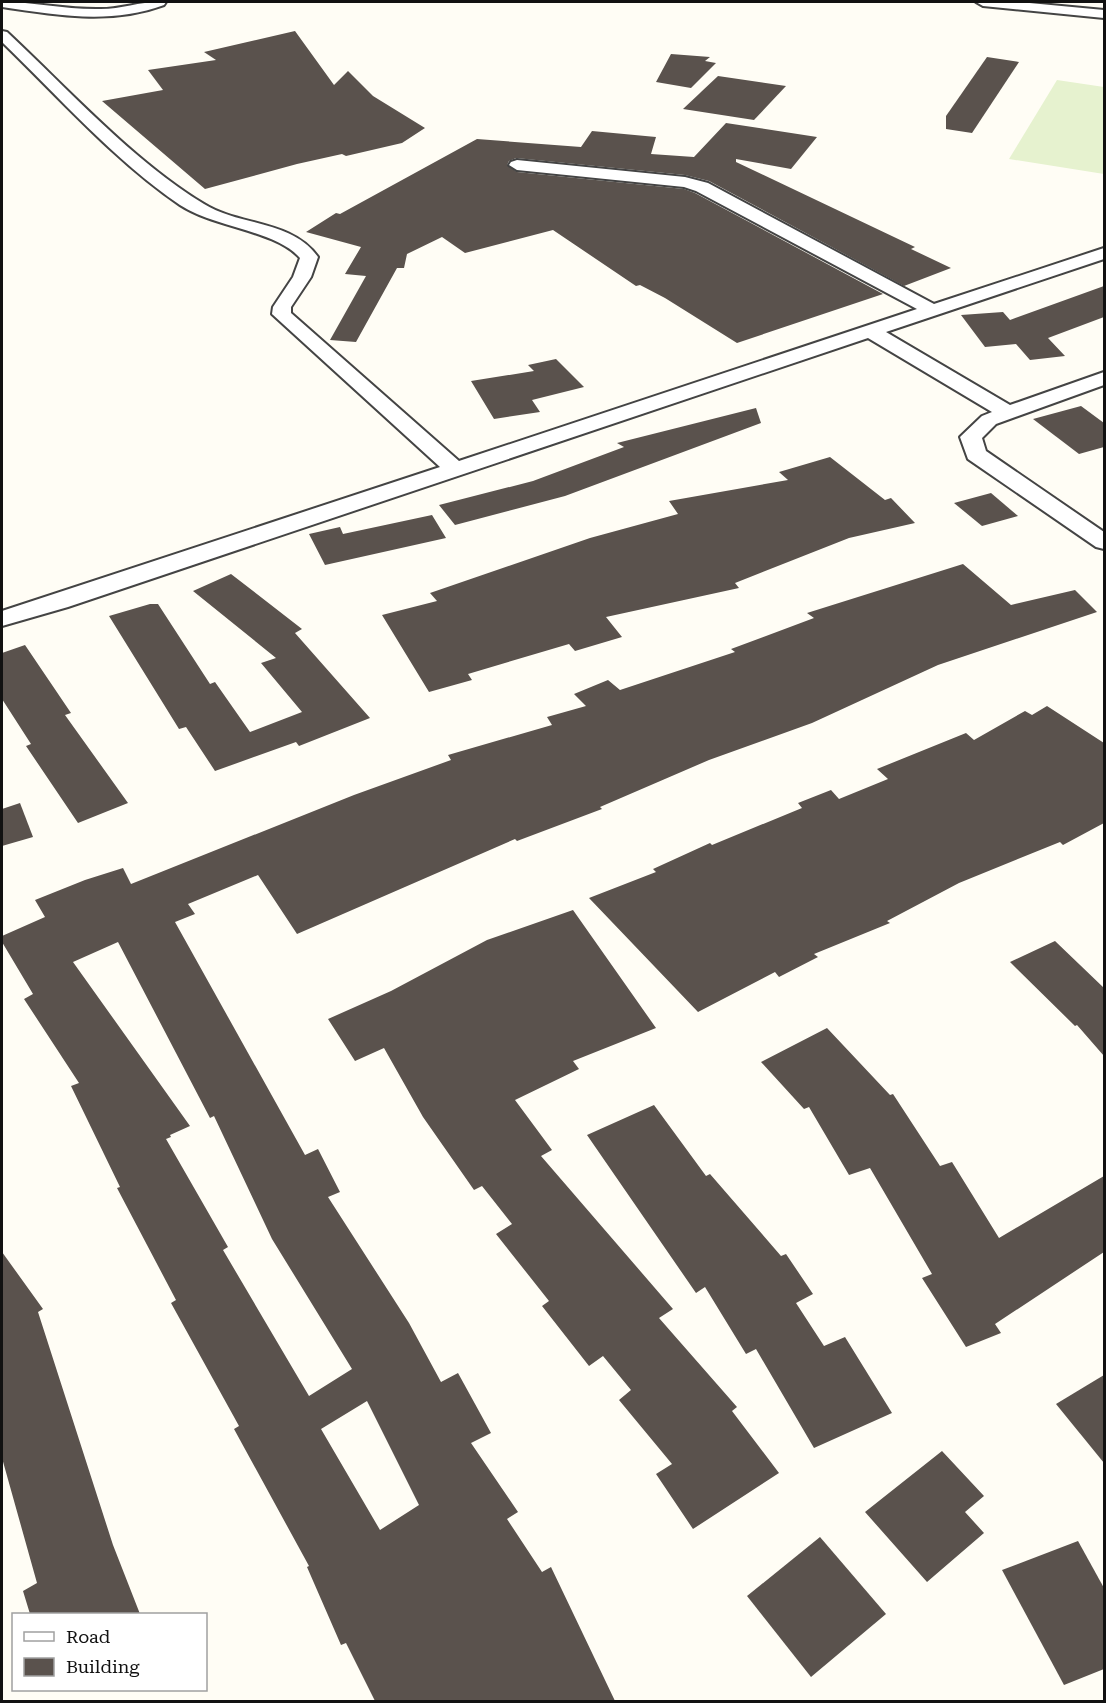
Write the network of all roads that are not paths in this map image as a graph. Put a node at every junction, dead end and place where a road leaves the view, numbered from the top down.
1 (159, 2) edge
2 (983, 2) edge
3 (2, 3) edge
4 (1104, 14) edge
5 (2, 35) edge
6 (517, 165) dead end
7 (1104, 252) edge
8 (932, 310) junction
9 (870, 331) junction
10 (1104, 378) edge
11 (1009, 413) junction
12 (456, 470) junction
13 (1104, 542) edge
14 (2, 619) edge

1 - 3 street
2 - 4 street
5 - 12 street
6 - 8 street
7 - 8 street
8 - 9 street
9 - 11 street
9 - 12 street
10 - 11 street
11 - 13 street
12 - 14 street

